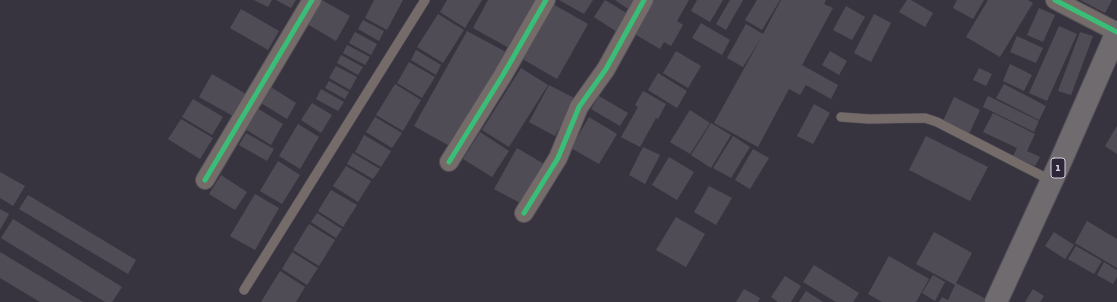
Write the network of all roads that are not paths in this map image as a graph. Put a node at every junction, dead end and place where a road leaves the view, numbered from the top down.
1 (312, 0) edge
2 (425, 0) edge
3 (546, 0) edge
4 (644, 0) edge
5 (1055, 0) edge
6 (1117, 32) edge
7 (841, 117) dead end
8 (449, 162) dead end
9 (205, 180) dead end
10 (1052, 181) junction
11 (524, 213) dead end
12 (244, 290) dead end
13 (996, 302) edge

1 - 9 street
2 - 12 lane
3 - 8 street
4 - 11 street
5 - 6 street
6 - 10 highway, 1
7 - 10 lane
10 - 13 highway, 1

